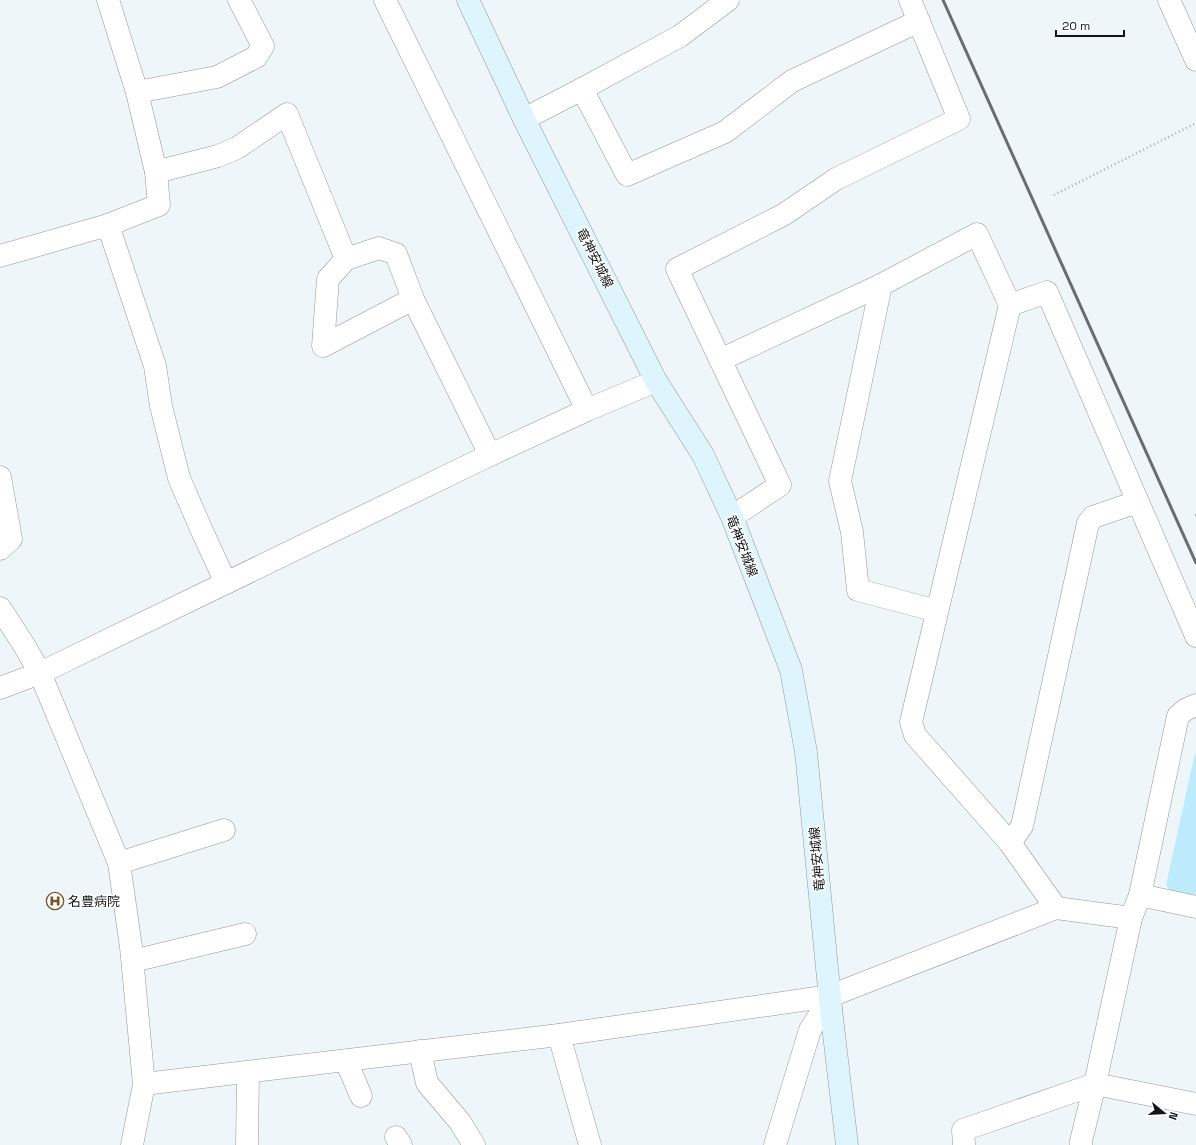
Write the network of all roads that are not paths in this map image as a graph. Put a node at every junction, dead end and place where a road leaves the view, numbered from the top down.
1 (108, 0) edge
2 (239, 0) edge
3 (385, 0) edge
4 (468, 0) edge
5 (728, 0) edge
6 (910, 0) edge
7 (1169, 0) edge
8 (919, 21) junction
9 (1196, 60) edge
10 (582, 90) junction
11 (137, 92) junction
12 (524, 119) junction
13 (156, 172) junction
14 (108, 226) junction
15 (0, 256) edge
16 (346, 259) junction
17 (881, 285) junction
18 (413, 299) junction
19 (1010, 304) junction
20 (720, 360) junction
21 (656, 381) junction
22 (587, 410) junction
23 (490, 455) junction
24 (0, 477) edge
25 (1137, 502) junction
26 (732, 517) junction
27 (0, 549) edge
28 (226, 584) junction
29 (0, 608) edge
30 (937, 611) junction
31 (1196, 636) edge
32 (40, 673) junction
33 (0, 688) edge
34 (1196, 705) edge
35 (224, 830) dead end
36 (1010, 842) junction
37 (119, 863) junction
38 (1140, 894) junction
39 (1196, 907) edge
40 (1056, 908) junction
41 (1131, 918) junction
42 (244, 934) dead end
43 (132, 960) junction
44 (830, 1003) junction
45 (559, 1035) junction
46 (420, 1051) junction
47 (346, 1061) junction
48 (248, 1072) junction
49 (144, 1084) junction
50 (1095, 1084) junction
51 (361, 1096) dead end
52 (1196, 1104) edge
53 (132, 1145) edge
54 (247, 1145) edge
55 (474, 1145) edge
56 (590, 1145) edge
57 (775, 1145) edge
58 (847, 1145) edge
59 (964, 1145) edge
60 (1081, 1145) edge

1 - 11 street
2 - 11 street
3 - 22 street
4 - 12 street, 竜神安城線
5 - 10 street
6 - 8 street
7 - 9 street
8 - 10 street
8 - 20 street
10 - 12 street
11 - 13 street
12 - 21 street, 竜神安城線
13 - 14 street
13 - 16 street
14 - 15 street
14 - 28 street
16 - 18 street
16 - 18 street
17 - 19 street
17 - 20 street
17 - 30 street
18 - 23 street
19 - 25 street
19 - 30 street
20 - 26 street
21 - 22 street
21 - 26 street, 竜神安城線
22 - 23 street
23 - 28 street
24 - 27 street
25 - 31 street
25 - 36 street
26 - 44 street, 竜神安城線
28 - 32 street
29 - 32 street
30 - 36 street
32 - 33 street
32 - 37 street
34 - 38 street
35 - 37 street
36 - 40 street
37 - 43 street
38 - 39 street
38 - 41 street
40 - 41 street
40 - 44 street
41 - 50 street
42 - 43 street
43 - 49 street
44 - 45 street
44 - 57 street
44 - 58 street, 竜神安城線
45 - 46 street
45 - 56 street
46 - 47 street
46 - 55 street
47 - 48 street
47 - 51 street
48 - 49 street
48 - 54 street
49 - 53 street
50 - 52 street
50 - 59 street
50 - 60 street

